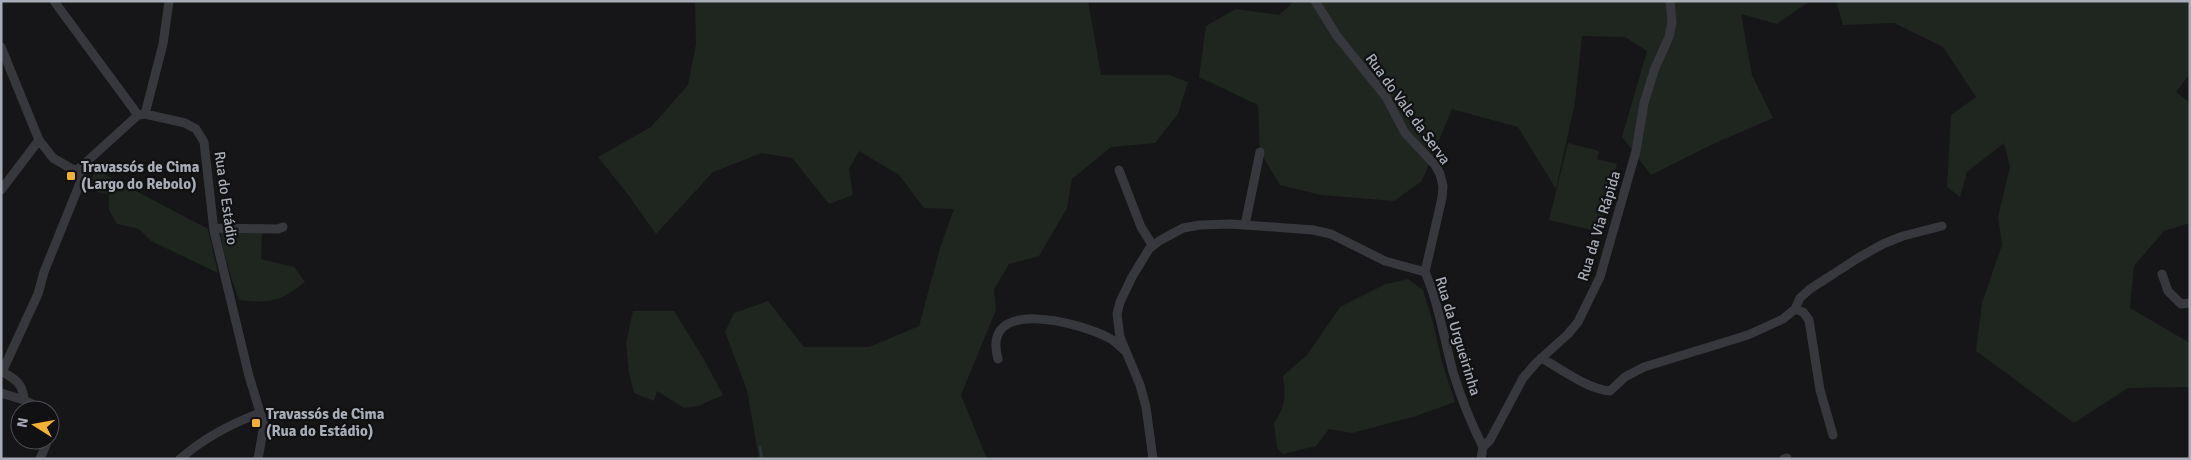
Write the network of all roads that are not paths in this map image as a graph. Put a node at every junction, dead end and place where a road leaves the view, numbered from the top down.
1 (54, 1) edge
2 (169, 1) edge
3 (1315, 1) edge
4 (1670, 1) edge
5 (1, 47) edge
6 (142, 115) junction
7 (39, 140) junction
8 (1260, 152) dead end
9 (83, 165) junction
10 (1119, 170) dead end
11 (1, 190) edge
12 (1245, 225) junction
13 (1942, 226) dead end
14 (283, 227) dead end
15 (214, 228) junction
16 (1153, 246) junction
17 (1425, 272) junction
18 (2162, 274) dead end
19 (2190, 303) edge
20 (1795, 309) junction
21 (1126, 352) junction
22 (998, 358) dead end
23 (1541, 358) junction
24 (2, 371) edge
25 (1, 393) edge
26 (24, 400) joint
27 (260, 413) junction
28 (1833, 434) dead end
29 (1483, 447) junction
30 (180, 459) edge
31 (258, 459) edge
32 (1153, 459) edge
33 (1481, 459) edge

1 - 6 street
2 - 6 street
3 - 17 street, Rua do Vale da Serva
4 - 23 street, Rua da Via Rápida
5 - 7 street
6 - 9 street
6 - 15 street, Rua do Estádio
7 - 9 street
7 - 11 street
8 - 12 street
9 - 24 street
10 - 16 street
12 - 16 street, Rua da Urgueirinha
12 - 17 street, Rua da Urgueirinha
13 - 20 street
14 - 15 street
15 - 27 street, Rua do Estádio
16 - 21 street, Rua da Urgueirinha
17 - 29 street, Rua da Urgueirinha
18 - 19 street
20 - 23 street
20 - 28 street
21 - 22 street
21 - 32 street, Rua da Urgueirinha
23 - 29 street, Rua da Via Rápida
24 - 26 street
25 - 26 street
27 - 30 street
27 - 31 street, Rua do Estádio
29 - 33 street, Rua da Via Rápida

